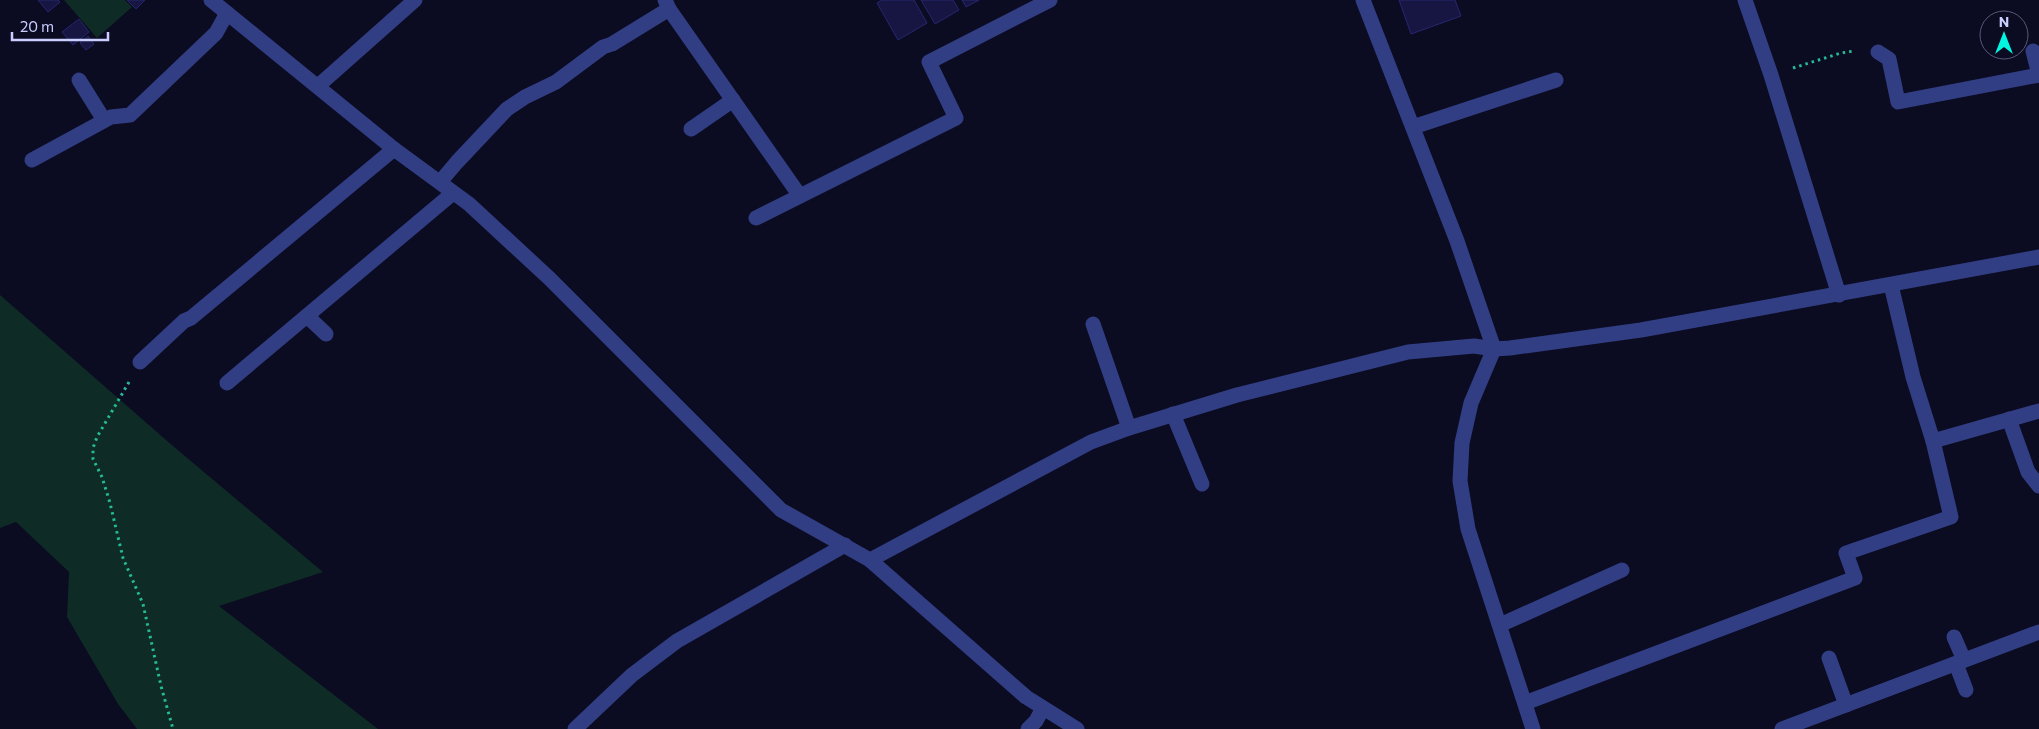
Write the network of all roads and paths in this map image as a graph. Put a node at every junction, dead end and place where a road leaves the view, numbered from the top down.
1 (211, 0) edge
2 (415, 0) edge
3 (1050, 0) edge
4 (1362, 0) edge
5 (1745, 0) edge
6 (667, 4) edge
7 (227, 13) junction
8 (1878, 52) joint
9 (2033, 52) dead end
10 (1771, 75) junction
11 (2039, 75) edge
12 (79, 80) dead end
13 (1556, 80) dead end
14 (318, 86) junction
15 (733, 100) junction
16 (104, 120) junction
17 (1413, 127) junction
18 (691, 129) dead end
19 (394, 149) junction
20 (32, 160) dead end
21 (440, 182) junction
22 (454, 193) junction
23 (800, 196) junction
24 (756, 218) dead end
25 (2039, 257) edge
26 (1891, 285) junction
27 (1839, 295) junction
28 (307, 316) junction
29 (1094, 324) dead end
30 (326, 334) dead end
31 (1494, 349) junction
32 (140, 362) joint
33 (227, 383) dead end
34 (2039, 412) edge
35 (1173, 414) junction
36 (2009, 419) junction
37 (1129, 428) junction
38 (1933, 441) junction
39 (1202, 484) dead end
40 (2039, 486) edge
41 (846, 545) junction
42 (870, 560) junction
43 (1622, 570) dead end
44 (1500, 625) junction
45 (2039, 632) edge
46 (1954, 637) dead end
47 (1829, 658) dead end
48 (1960, 662) junction
49 (1966, 690) dead end
50 (1525, 703) junction
51 (1846, 705) junction
52 (1044, 708) junction
53 (173, 729) edge
54 (576, 729) edge
55 (1028, 729) edge
56 (1077, 729) edge
57 (1533, 729) edge
58 (1783, 729) edge

1 - 7 street
2 - 14 street
3 - 23 street
4 - 17 street
5 - 10 street
6 - 15 street
6 - 21 street
7 - 14 street
7 - 16 street
8 - 10 path
8 - 11 street
9 - 11 street
10 - 27 street
12 - 16 street
13 - 17 street
14 - 19 street
15 - 18 street
15 - 23 street
16 - 20 street
17 - 31 street
19 - 21 street
19 - 32 street
21 - 22 street
22 - 28 street
22 - 41 street
23 - 24 street
25 - 26 street
26 - 27 street
26 - 38 street
27 - 31 street
28 - 30 street
28 - 33 street
29 - 37 street
31 - 35 street
31 - 44 street
32 - 53 path
34 - 36 street
35 - 37 street
35 - 39 street
36 - 38 street
36 - 40 street
37 - 42 street
38 - 50 street
41 - 42 street
41 - 54 street
42 - 52 street
43 - 44 street
44 - 50 street
45 - 48 street
46 - 48 street
47 - 51 street
48 - 49 street
48 - 51 street
50 - 57 street
51 - 58 street
52 - 55 street
52 - 56 street

